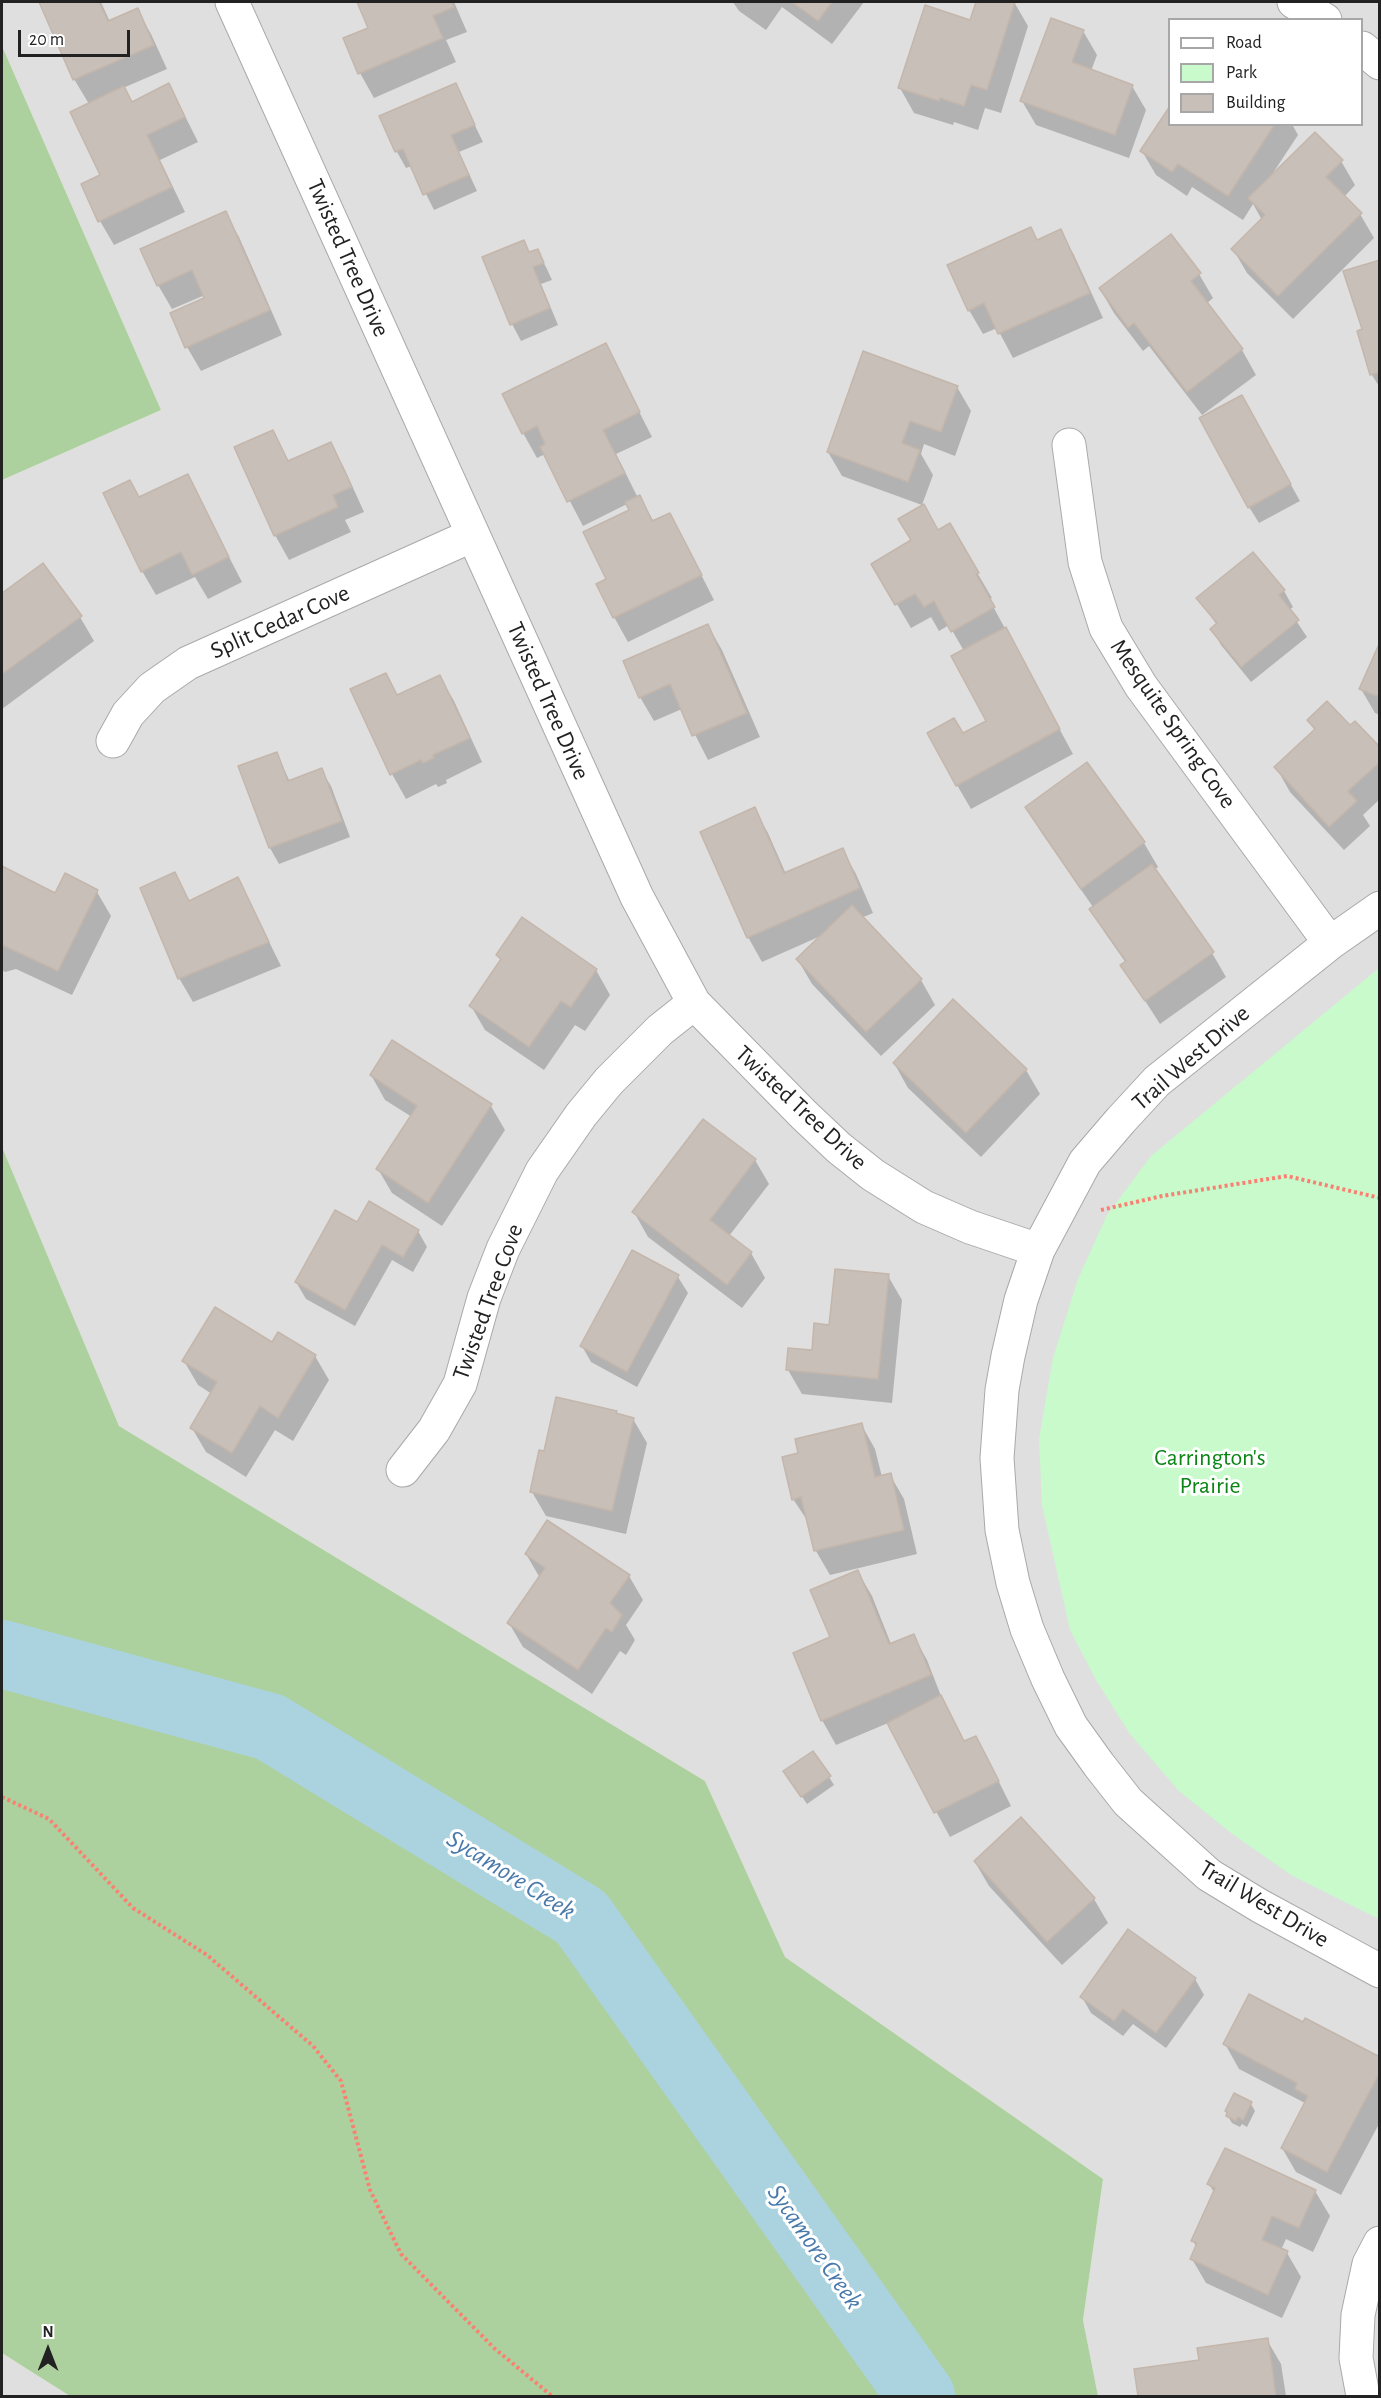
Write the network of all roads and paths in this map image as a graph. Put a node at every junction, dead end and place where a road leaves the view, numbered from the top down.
1 (232, 2) edge
2 (1294, 2) edge
3 (1321, 18) edge
4 (1363, 49) edge
5 (1380, 63) edge
6 (1069, 445) dead end
7 (473, 535) junction
8 (113, 741) dead end
9 (1380, 908) edge
10 (1330, 943) junction
11 (694, 1003) junction
12 (1380, 1198) edge
13 (1054, 1220) junction
14 (1038, 1250) junction
15 (403, 1470) dead end
16 (2, 1797) edge
17 (1380, 1971) edge
18 (1380, 2243) edge
19 (552, 2397) edge
20 (1363, 2397) edge

1 - 7 street, Twisted Tree Drive
2 - 3 street
4 - 5 street
6 - 10 street, Mesquite Spring Cove
7 - 8 street, Split Cedar Cove
7 - 11 street, Twisted Tree Drive
9 - 10 street, Trail West Drive
10 - 13 street, Trail West Drive
11 - 14 street, Twisted Tree Drive
11 - 15 street, Twisted Tree Cove
12 - 13 path
13 - 14 street, Trail West Drive
14 - 17 street, Trail West Drive
16 - 19 path
18 - 20 street

